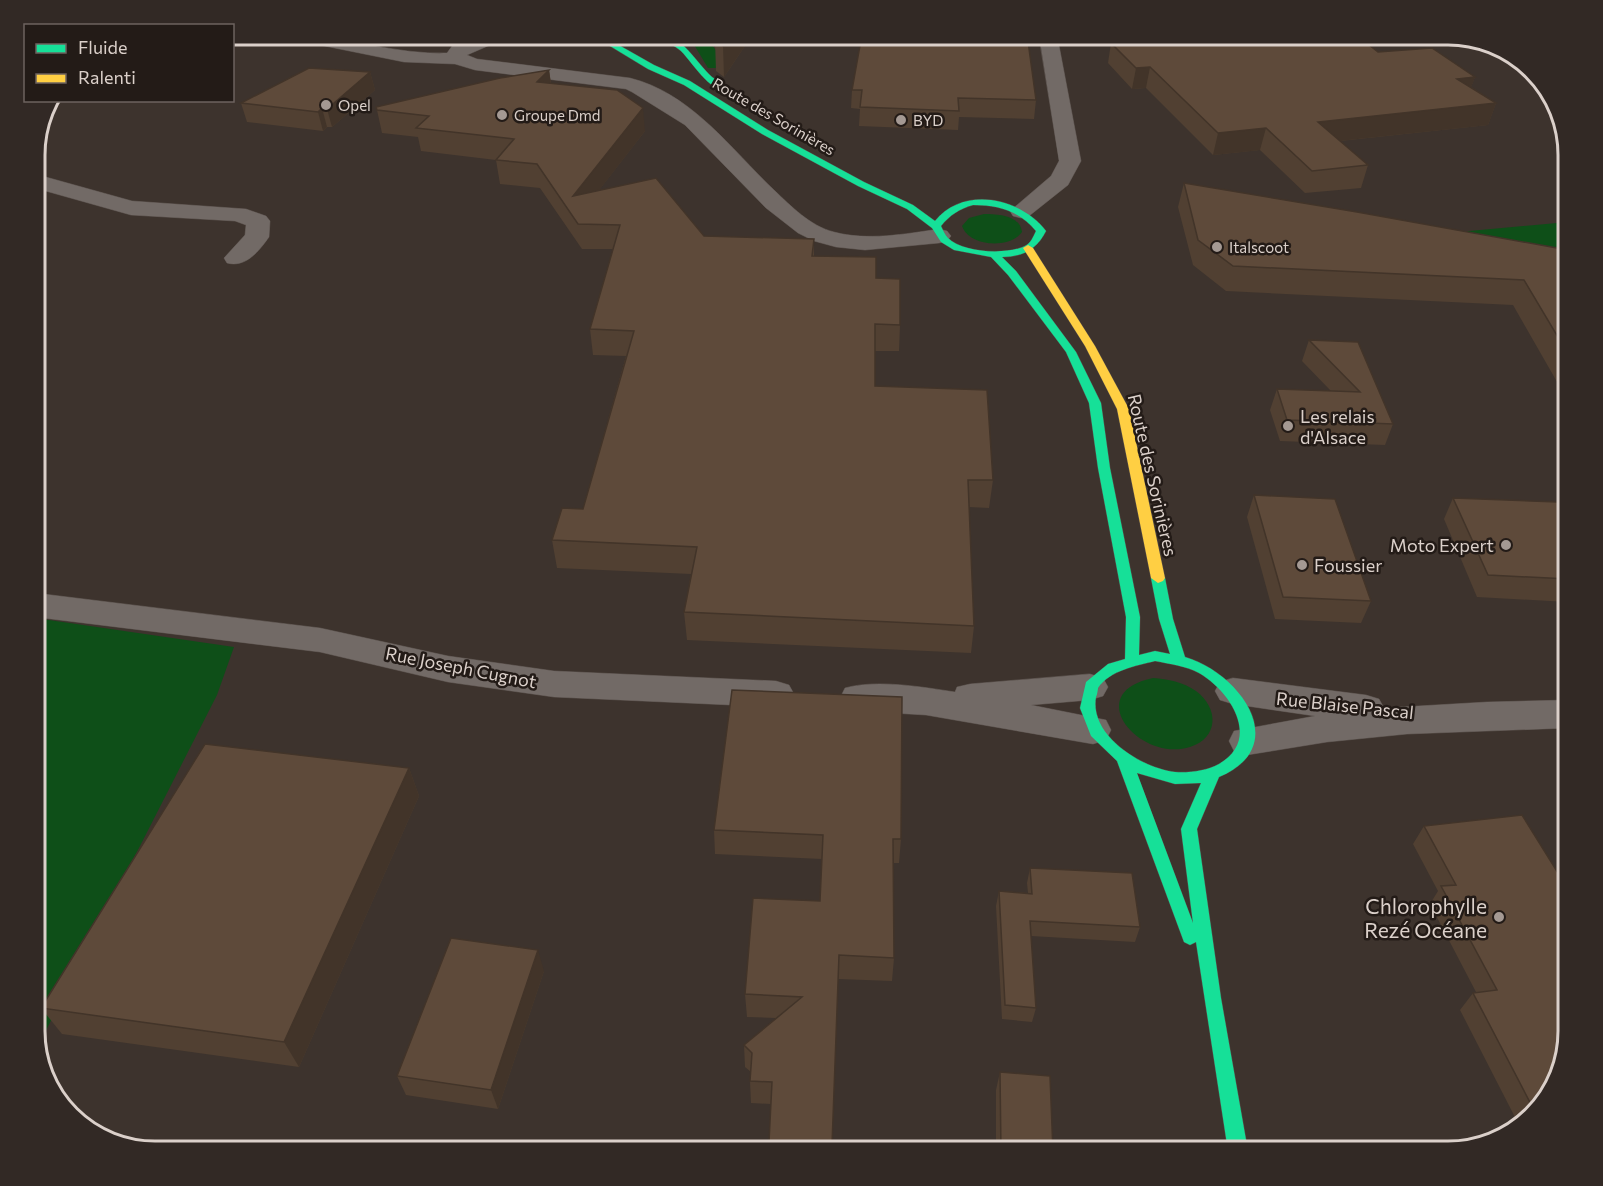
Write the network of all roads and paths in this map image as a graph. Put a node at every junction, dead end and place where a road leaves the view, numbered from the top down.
1 (347, 45) edge
2 (462, 45) edge
3 (477, 45) edge
4 (614, 45) edge
5 (677, 45) edge
6 (1050, 45) edge
7 (456, 56) junction
8 (739, 98) dead end
9 (45, 184) edge
10 (60, 189) junction
11 (45, 196) edge
12 (942, 196) dead end
13 (970, 204) junction
14 (1021, 211) junction
15 (938, 231) junction
16 (1028, 248) junction
17 (994, 255) junction
18 (236, 258) dead end
19 (45, 605) edge
20 (1132, 658) junction
21 (1179, 660) junction
22 (1090, 687) junction
23 (1233, 692) junction
24 (926, 701) junction
25 (1558, 714) edge
26 (1457, 715) junction
27 (1093, 730) junction
28 (1247, 741) junction
29 (1125, 761) junction
30 (1213, 773) junction
31 (1212, 998) junction
32 (1236, 1141) edge

1 - 7 street
2 - 7 street
3 - 7 street
4 - 15 main road, Route des Sorinières
5 - 8 main road, Route des Sorinières
6 - 14 street
7 - 15 street
9 - 10 street
10 - 11 street
10 - 18 street
12 - 13 main road
13 - 14 main road
13 - 15 main road
14 - 16 main road
15 - 17 main road, Route des Sorinières
16 - 17 main road, Route des Sorinières
16 - 21 main road, Route des Sorinières
17 - 20 main road
19 - 24 street, Rue Joseph Cugnot
20 - 21 main road
20 - 22 main road
21 - 23 main road
22 - 24 street, Rue Joseph Cugnot
22 - 27 main road
23 - 26 street, Rue Blaise Pascal
23 - 28 main road
24 - 27 street, Rue Joseph Cugnot
25 - 26 street, Rue Blaise Pascal
26 - 28 street, Rue Blaise Pascal
27 - 29 main road
28 - 30 main road
29 - 30 main road
29 - 31 main road
30 - 31 main road
31 - 32 main road

